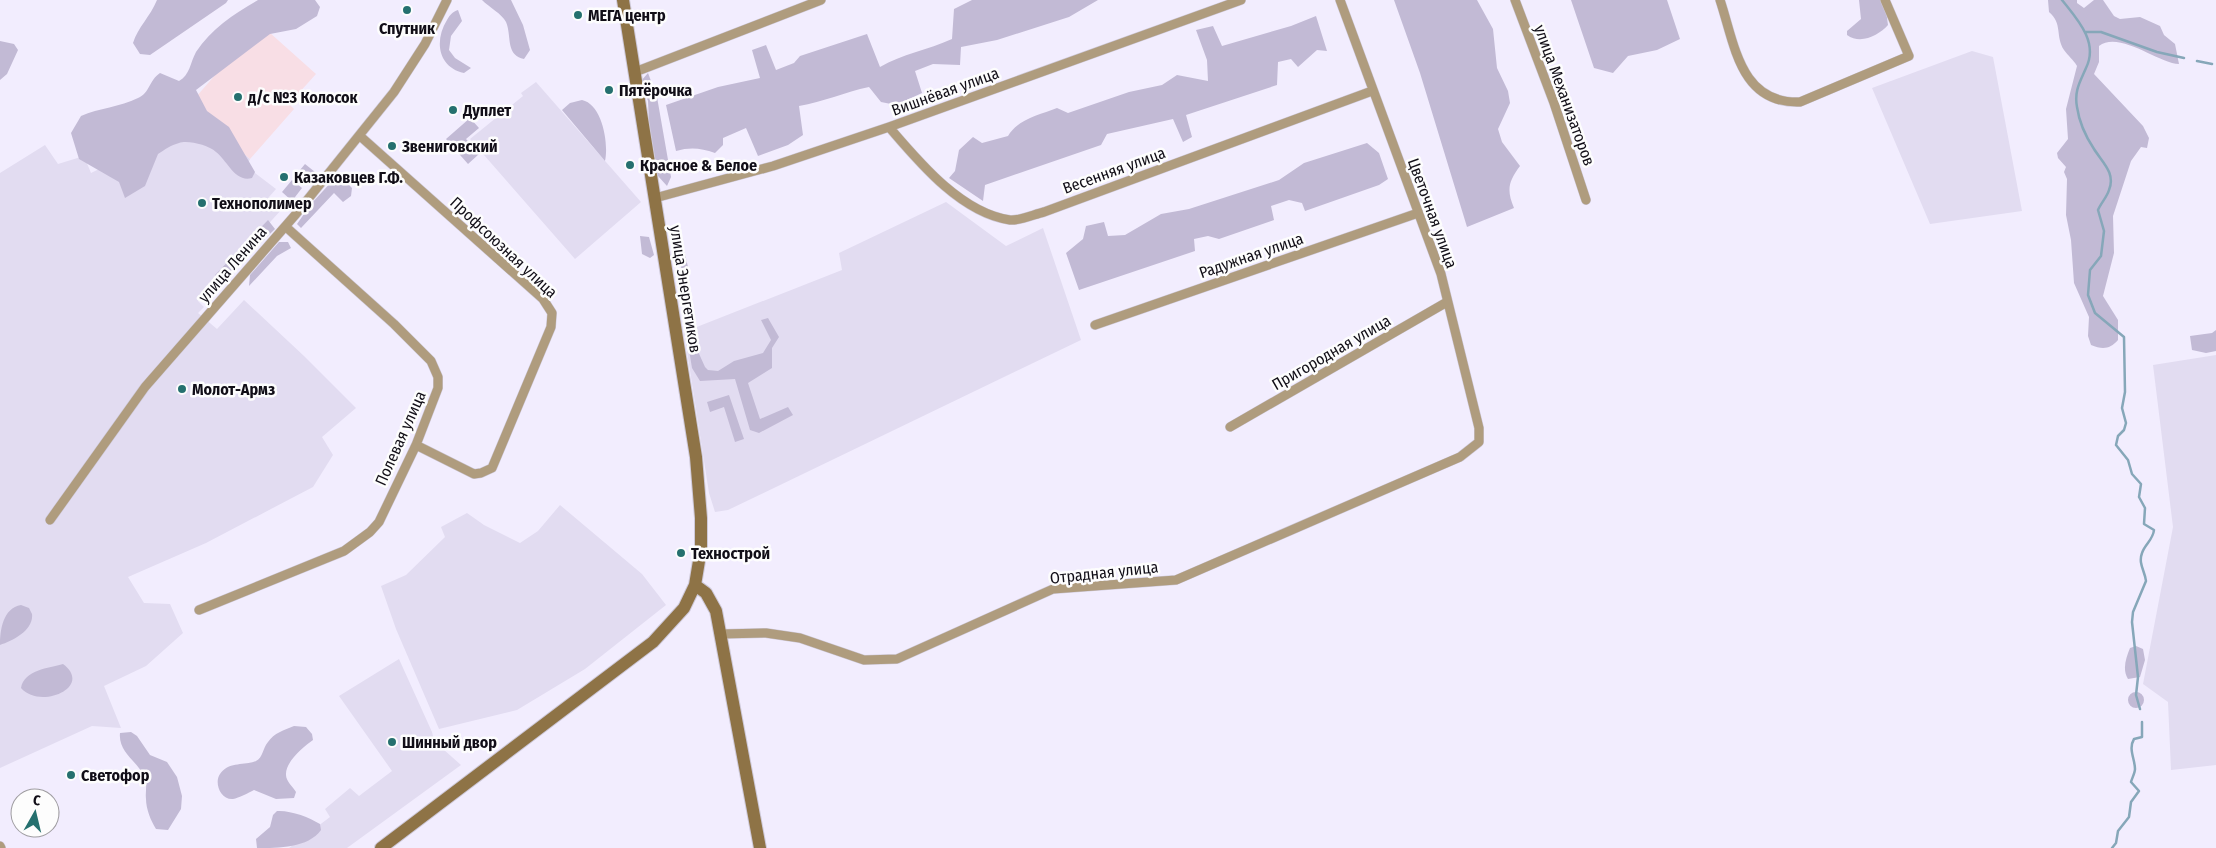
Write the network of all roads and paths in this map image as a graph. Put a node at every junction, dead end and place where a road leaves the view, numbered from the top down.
1 (448, 0) edge
2 (623, 0) edge
3 (821, 0) edge
4 (1241, 0) edge
5 (1340, 0) edge
6 (1515, 0) edge
7 (1720, 0) edge
8 (1885, 0) edge
9 (635, 72) junction
10 (1372, 91) junction
11 (889, 127) junction
12 (360, 136) junction
13 (655, 198) junction
14 (1586, 200) dead end
15 (1418, 213) junction
16 (286, 227) junction
17 (1447, 302) junction
18 (1095, 326) dead end
19 (1230, 427) dead end
20 (1478, 442) joint
21 (416, 445) junction
22 (50, 520) dead end
23 (695, 584) junction
24 (199, 610) dead end
25 (721, 634) junction
26 (381, 848) edge
27 (760, 848) edge

1 - 12 street, улица Ленина
2 - 9 main road, улица Энергетиков
3 - 9 street
4 - 11 street, Вишнёвая улица
5 - 10 street, Цветочная улица
6 - 14 street, улица Механизаторов
7 - 8 street
9 - 13 main road, улица Энергетиков
10 - 11 street, Весенняя улица
10 - 15 street, Цветочная улица
11 - 13 street, Вишнёвая улица
12 - 16 street, улица Ленина
12 - 21 street, Профсоюзная улица
13 - 23 main road, улица Энергетиков
15 - 17 street, Цветочная улица
15 - 18 street, Радужная улица
16 - 21 street, Полевая улица
16 - 22 street, улица Ленина
17 - 19 street, Пригородная улица
17 - 20 street, Цветочная улица
20 - 25 street, Отрадная улица
21 - 24 street, Полевая улица
23 - 25 main road
23 - 26 main road, улица Энергетиков
25 - 27 main road

